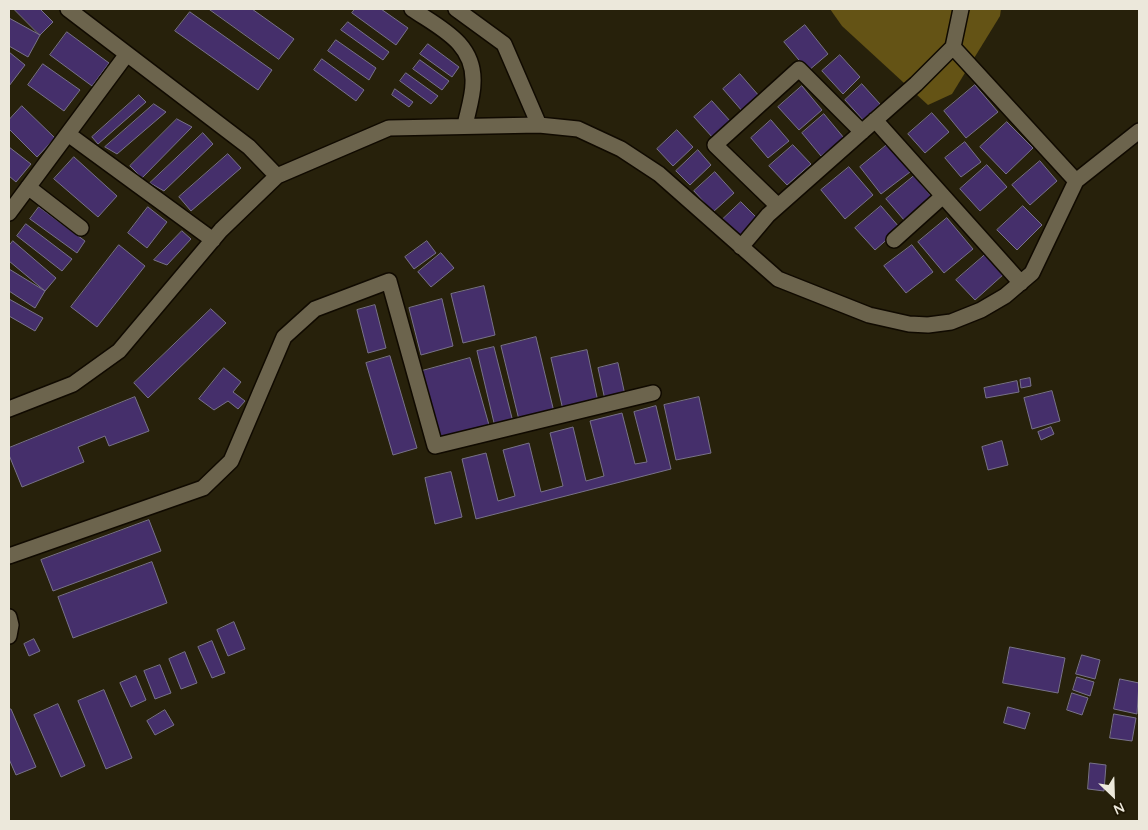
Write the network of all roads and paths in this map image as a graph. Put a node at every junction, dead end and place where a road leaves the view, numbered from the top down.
1 (68, 9) edge
2 (412, 9) edge
3 (456, 9) edge
4 (961, 9) edge
5 (953, 47) junction
6 (127, 54) junction
7 (875, 120) junction
8 (465, 125) junction
9 (539, 125) junction
10 (1139, 131) edge
11 (862, 132) junction
12 (68, 134) junction
13 (277, 176) junction
14 (1076, 181) junction
15 (28, 188) junction
16 (943, 196) junction
17 (778, 206) junction
18 (9, 213) edge
19 (82, 228) dead end
20 (213, 240) junction
21 (894, 240) dead end
22 (740, 246) junction
23 (1021, 283) junction
24 (653, 393) dead end
25 (9, 410) edge
26 (9, 556) edge
27 (9, 617) edge
28 (9, 636) edge

1 - 6 street
2 - 8 street
3 - 9 street
4 - 5 street
5 - 7 street
5 - 14 street
6 - 12 street
6 - 13 street
7 - 11 street
7 - 16 street
8 - 9 street
8 - 13 street
9 - 22 street
10 - 14 street
11 - 17 street
11 - 17 street
12 - 15 street
12 - 20 street
13 - 20 street
14 - 23 street
15 - 18 street
15 - 19 street
16 - 21 street
16 - 23 street
17 - 22 street
20 - 25 street
22 - 23 street
24 - 26 street
27 - 28 street

